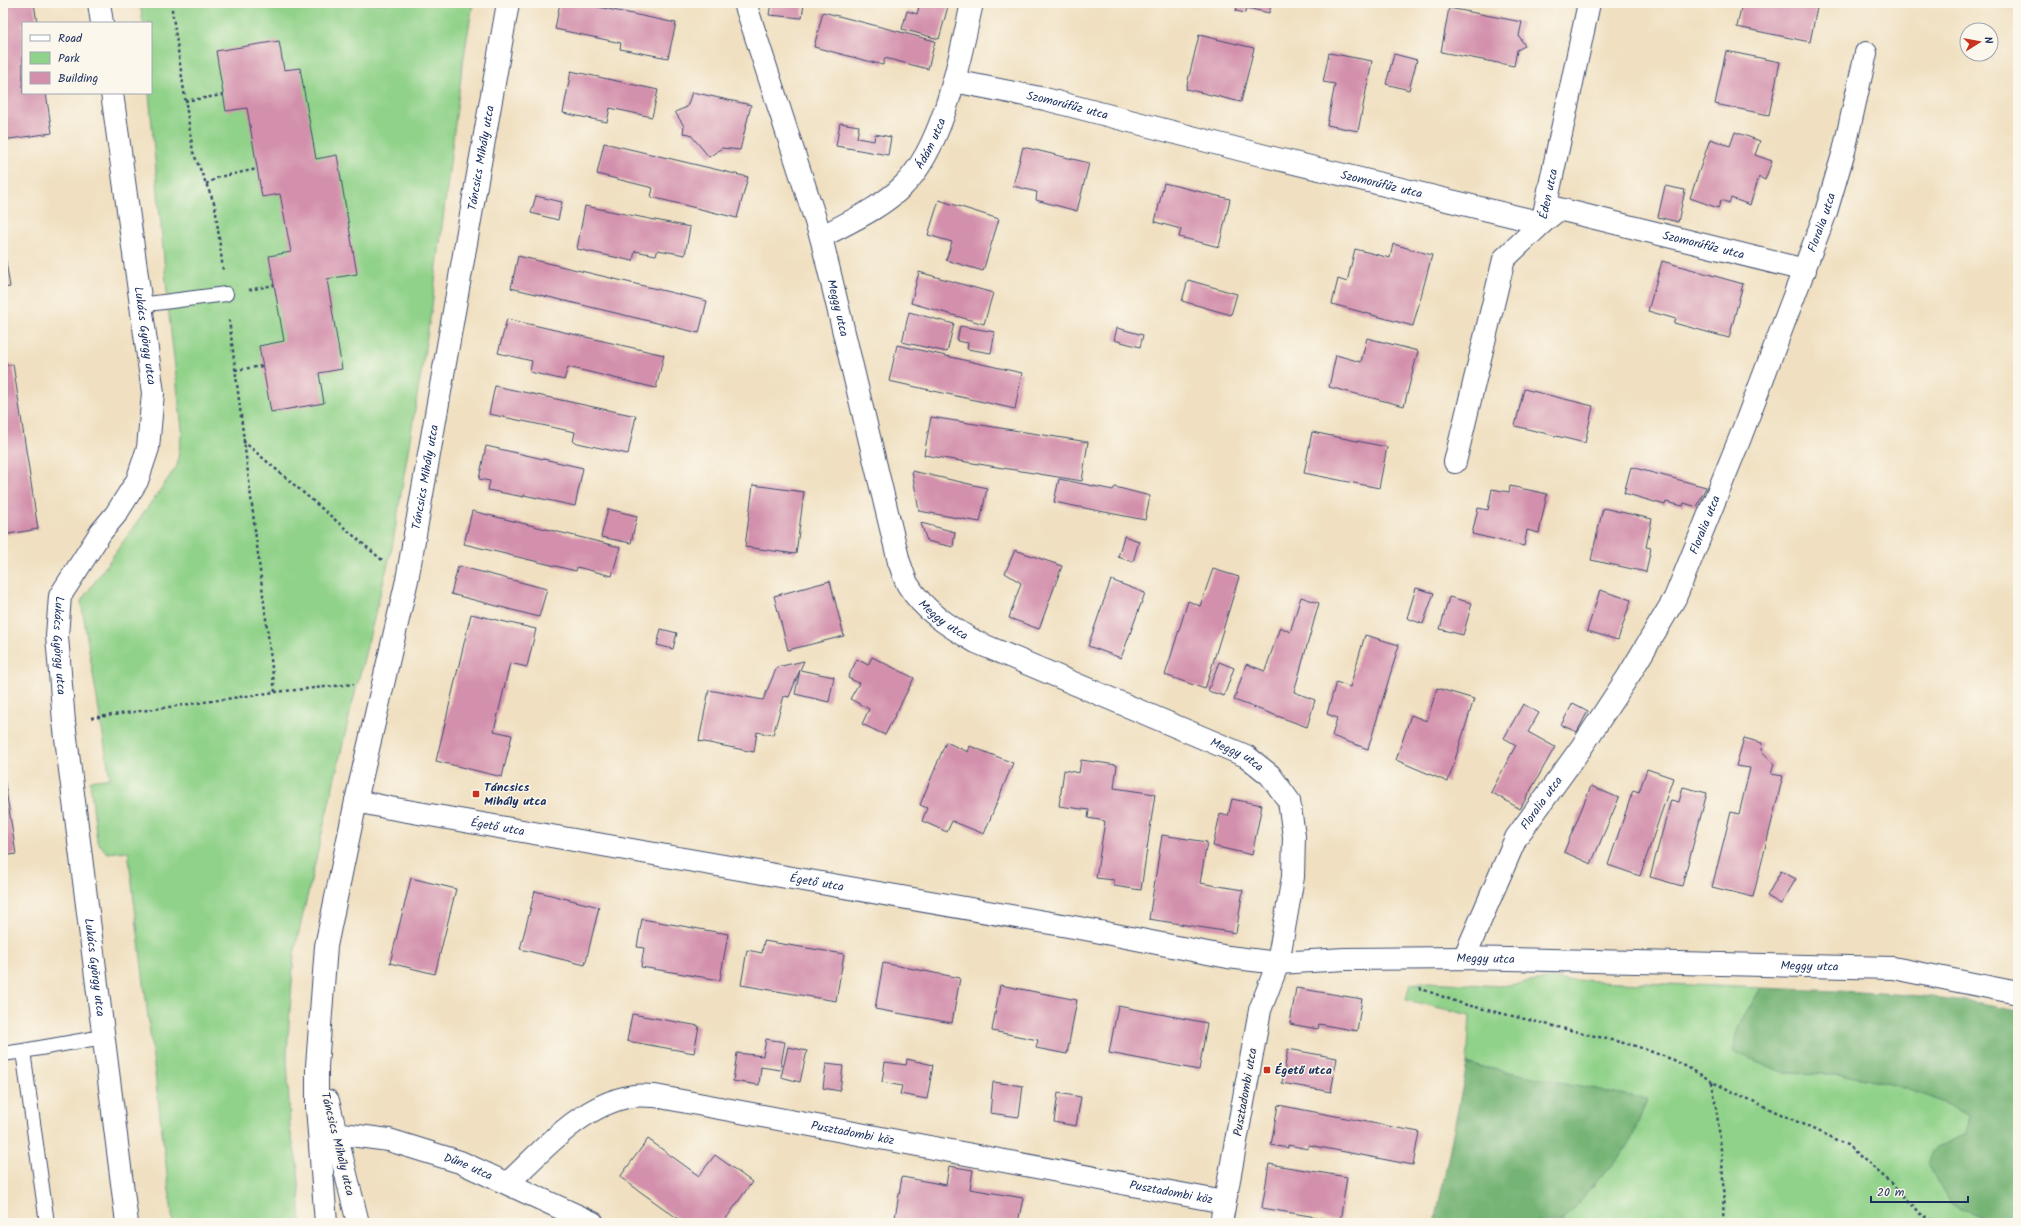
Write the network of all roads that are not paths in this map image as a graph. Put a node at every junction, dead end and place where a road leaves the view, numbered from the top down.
1 (99, 3) edge
2 (746, 3) edge
3 (972, 3) edge
4 (1589, 3) edge
5 (508, 4) edge
6 (102, 22) edge
7 (1866, 53) dead end
8 (954, 81) junction
9 (112, 94) edge
10 (1542, 224) junction
11 (822, 237) junction
12 (1804, 270) junction
13 (226, 294) road end
14 (140, 305) junction
15 (1454, 462) dead end
16 (356, 800) junction
17 (1464, 958) junction
18 (1278, 963) junction
19 (2018, 993) edge
20 (103, 1037) junction
21 (23, 1051) junction
22 (3, 1054) edge
23 (317, 1066) junction
24 (335, 1133) junction
25 (508, 1183) junction
26 (1223, 1213) edge
27 (47, 1223) edge
28 (127, 1223) edge
29 (326, 1223) edge
30 (358, 1223) edge
31 (593, 1223) edge

1 - 6 street
2 - 11 street, Meggy utca
3 - 8 street, Ádám utca
4 - 10 street, Éden utca
5 - 16 street, Táncsics Mihály utca
7 - 12 street, Floralia utca
8 - 10 street, Szomorúfűz utca
8 - 11 street, Ádám utca
9 - 14 street, Lukács György utca
10 - 12 street, Szomorúfűz utca
10 - 15 street, Éden utca
11 - 18 street, Meggy utca
12 - 17 street, Floralia utca
13 - 14 lane
14 - 20 street, Lukács György utca
16 - 18 street, Égető utca
16 - 23 street, Táncsics Mihály utca
17 - 18 street, Meggy utca
17 - 19 street, Meggy utca
18 - 26 street, Pusztadombi utca
20 - 21 lane
20 - 28 street, Lukács György utca
21 - 22 lane
21 - 27 lane
23 - 24 street, Táncsics Mihály utca
23 - 29 street, Táncsics Mihály utca
24 - 25 street, Dűne utca
24 - 30 street, Táncsics Mihály utca
25 - 26 street, Pusztadombi köz
25 - 31 street, Dűne utca

